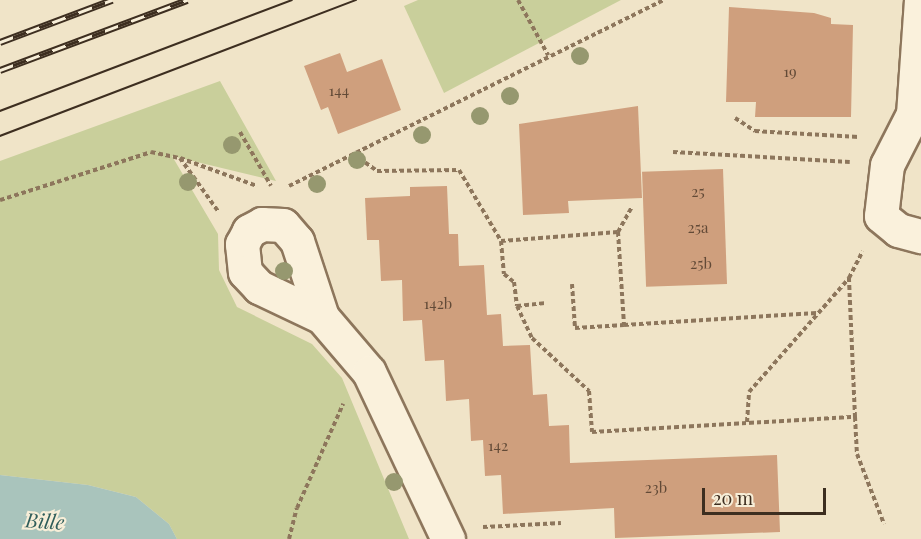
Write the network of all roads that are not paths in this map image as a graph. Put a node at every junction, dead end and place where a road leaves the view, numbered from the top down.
1 (921, 0) edge
2 (906, 137) edge
3 (921, 236) edge
4 (322, 316) junction
5 (448, 539) edge

1 - 2 street
2 - 3 street
4 - 4 street
4 - 5 street

